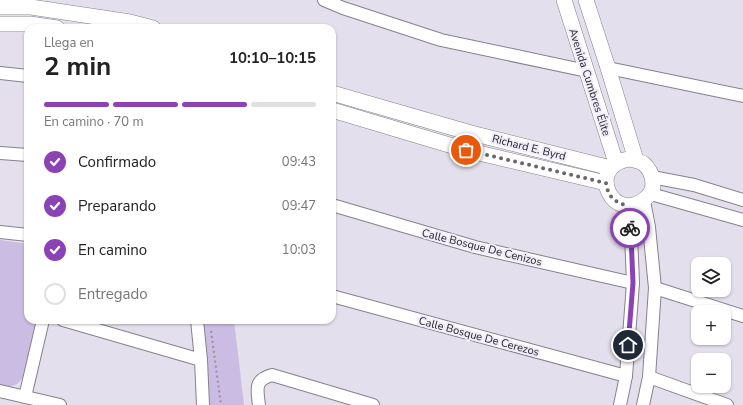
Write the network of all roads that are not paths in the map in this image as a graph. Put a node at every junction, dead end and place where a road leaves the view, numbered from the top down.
1 (324, 0) edge
2 (564, 0) edge
3 (586, 0) edge
4 (0, 7) edge
5 (0, 24) edge
6 (24, 24) edge
7 (138, 24) edge
8 (608, 68) junction
9 (586, 71) junction
10 (0, 73) edge
11 (24, 76) edge
12 (336, 94) edge
13 (743, 96) edge
14 (336, 111) edge
15 (0, 153) edge
16 (24, 156) edge
17 (636, 160) junction
18 (614, 166) junction
19 (652, 177) junction
20 (606, 183) junction
21 (647, 197) junction
22 (743, 200) edge
23 (625, 205) junction
24 (336, 206) edge
25 (743, 220) edge
26 (0, 232) edge
27 (24, 235) edge
28 (633, 283) junction
29 (655, 288) junction
30 (336, 297) edge
31 (743, 316) edge
32 (42, 324) edge
33 (77, 324) edge
34 (197, 324) edge
35 (200, 360) junction
36 (626, 376) junction
37 (649, 377) junction
38 (0, 391) edge
39 (25, 397) junction
40 (60, 405) edge
41 (203, 405) edge
42 (259, 405) edge
43 (374, 405) edge
44 (620, 405) edge
45 (643, 405) edge
46 (727, 405) edge

1 - 9 street
2 - 9 street, Avenida Cumbres Élite
3 - 8 street, Avenida Cumbres Élite
4 - 7 street
5 - 6 street
8 - 13 street
8 - 17 street, Avenida Cumbres Élite
9 - 18 street, Avenida Cumbres Élite
10 - 11 street
12 - 18 street, Richard E. Byrd
14 - 20 street, Richard E. Byrd
15 - 16 street
17 - 18 street
17 - 19 street
18 - 20 street
19 - 21 street
19 - 22 street
20 - 23 street
21 - 23 street
21 - 25 street
21 - 29 street
23 - 28 street
24 - 28 street, Calle Bosque De Cenizos
26 - 27 street
28 - 36 street
29 - 31 street
29 - 37 street
30 - 36 street, Calle Bosque De Cerezos
32 - 39 street
33 - 35 street
34 - 35 street
35 - 41 street
36 - 44 street
37 - 45 street
37 - 46 street
38 - 39 street
39 - 40 street
42 - 43 street

